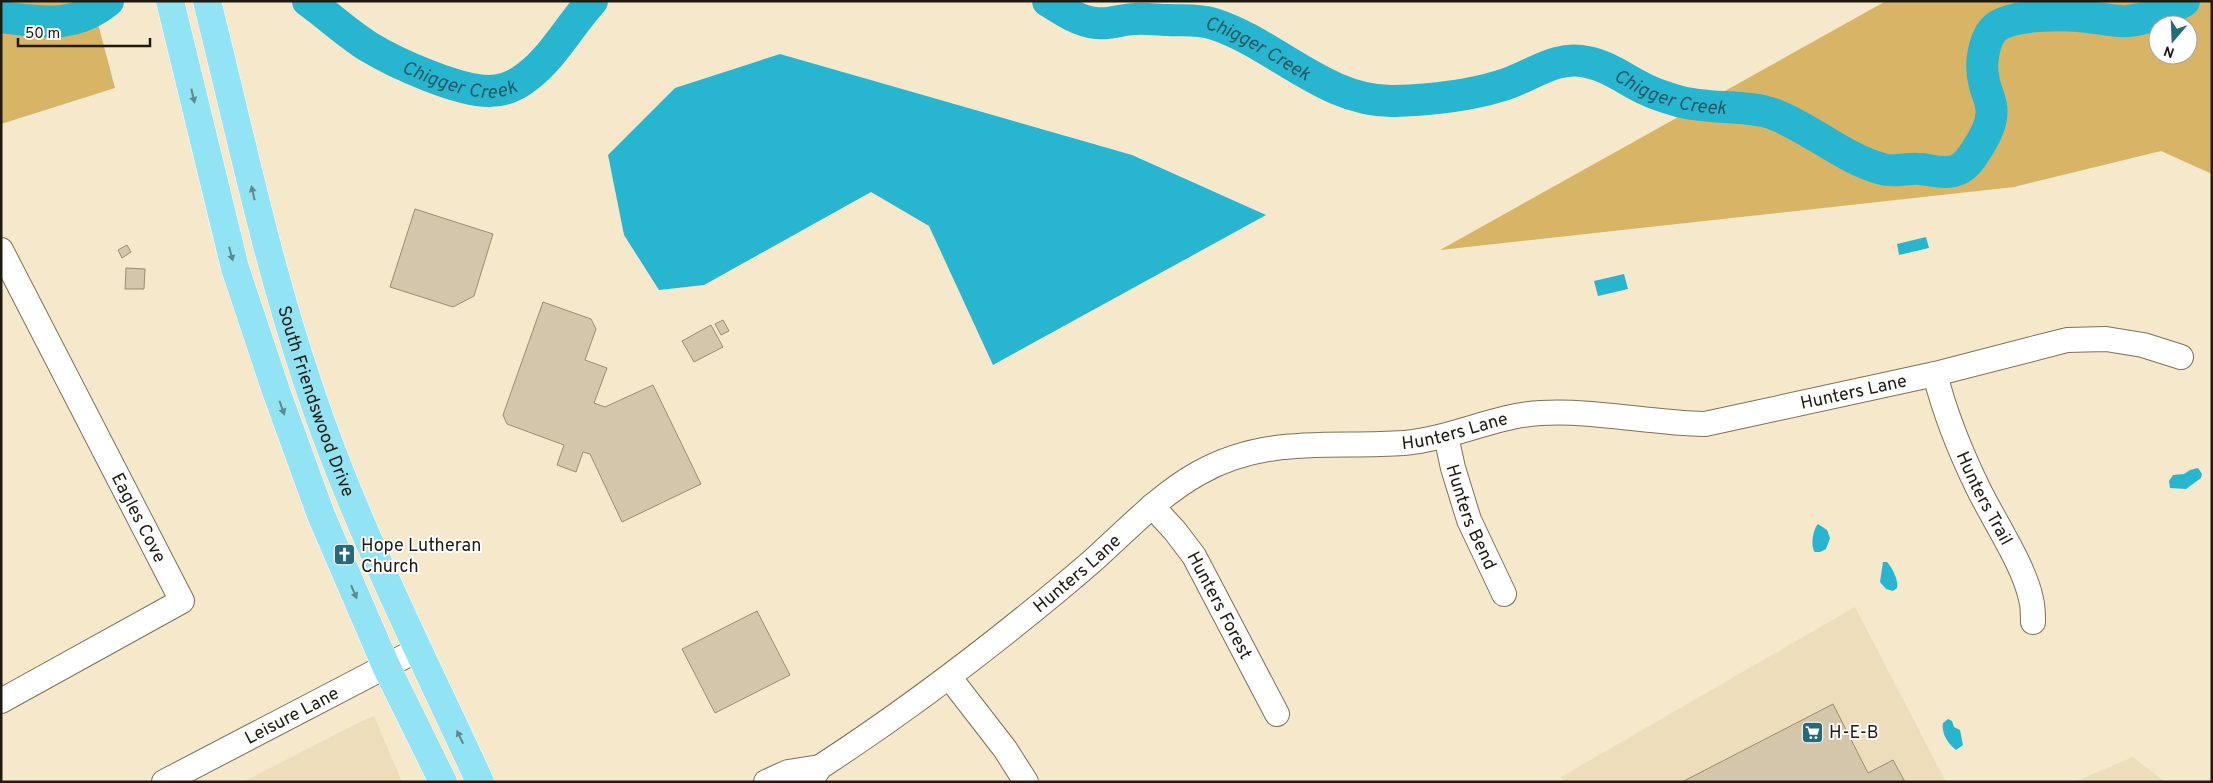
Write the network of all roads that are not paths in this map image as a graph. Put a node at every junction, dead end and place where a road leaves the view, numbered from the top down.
1 (170, 1) edge
2 (207, 1) edge
3 (1, 250) edge
4 (2181, 357) dead end
5 (1935, 374) junction
6 (1446, 436) junction
7 (1152, 506) junction
8 (1504, 594) dead end
9 (2034, 622) dead end
10 (419, 649) junction
11 (386, 666) junction
12 (950, 678) junction
13 (1, 701) edge
14 (1277, 714) dead end
15 (816, 774) edge
16 (164, 782) edge
17 (443, 782) edge
18 (480, 782) edge
19 (766, 782) edge
20 (1026, 782) edge

1 -> 11 main road, South Friendswood Drive
10 -> 2 main road, South Friendswood Drive
3 - 13 street, Eagles Cove
4 - 5 street, Hunters Lane
5 - 6 street, Hunters Lane
5 - 9 street, Hunters Trail
6 - 7 street, Hunters Lane
6 - 8 street, Hunters Bend
7 - 12 street, Hunters Lane
7 - 14 street, Hunters Forest
10 - 11 street, Leisure Lane
18 -> 10 main road, South Friendswood Drive
11 - 16 street, Leisure Lane
11 - 17 main road, South Friendswood Drive
12 - 15 street, Hunters Lane
12 - 20 street
15 - 19 street, Hunters Lane

